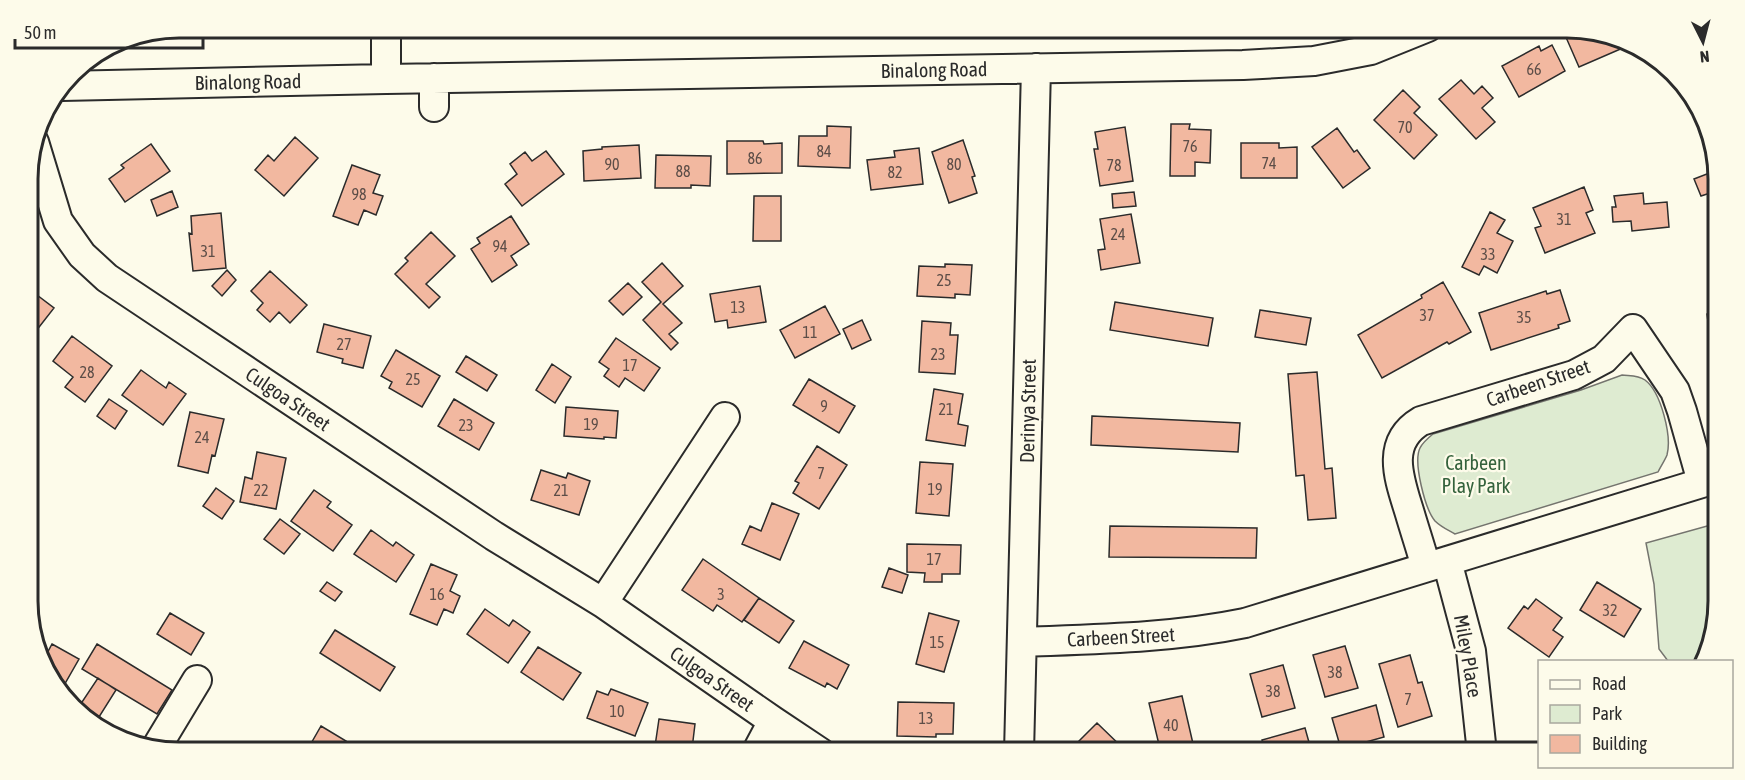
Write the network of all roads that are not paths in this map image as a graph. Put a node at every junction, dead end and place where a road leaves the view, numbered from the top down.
1 (386, 38) edge
2 (1401, 38) edge
3 (1036, 68) junction
4 (434, 78) junction
5 (386, 79) junction
6 (72, 86) edge
7 (434, 107) dead end
8 (39, 159) edge
9 (725, 417) dead end
10 (1708, 475) edge
11 (1708, 481) edge
12 (1437, 564) junction
13 (603, 603) junction
14 (1022, 642) junction
15 (197, 680) dead end
16 (772, 721) junction
17 (160, 741) edge
18 (762, 742) edge
19 (804, 742) edge
20 (1018, 742) edge
21 (1481, 742) edge

1 - 5 street
2 - 3 street, Binalong Road
3 - 4 street, Binalong Road
3 - 14 street, Derinya Street
4 - 5 street, Binalong Road
4 - 7 street
5 - 6 street, Binalong Road
8 - 13 street, Culgoa Street
9 - 13 street
10 - 12 street, Carbeen Street
11 - 12 street, Carbeen Street
12 - 14 street, Carbeen Street
12 - 21 street, Miley Place
13 - 16 street, Culgoa Street
14 - 20 street, Derinya Street
15 - 17 street
16 - 18 street
16 - 19 street, Culgoa Street

